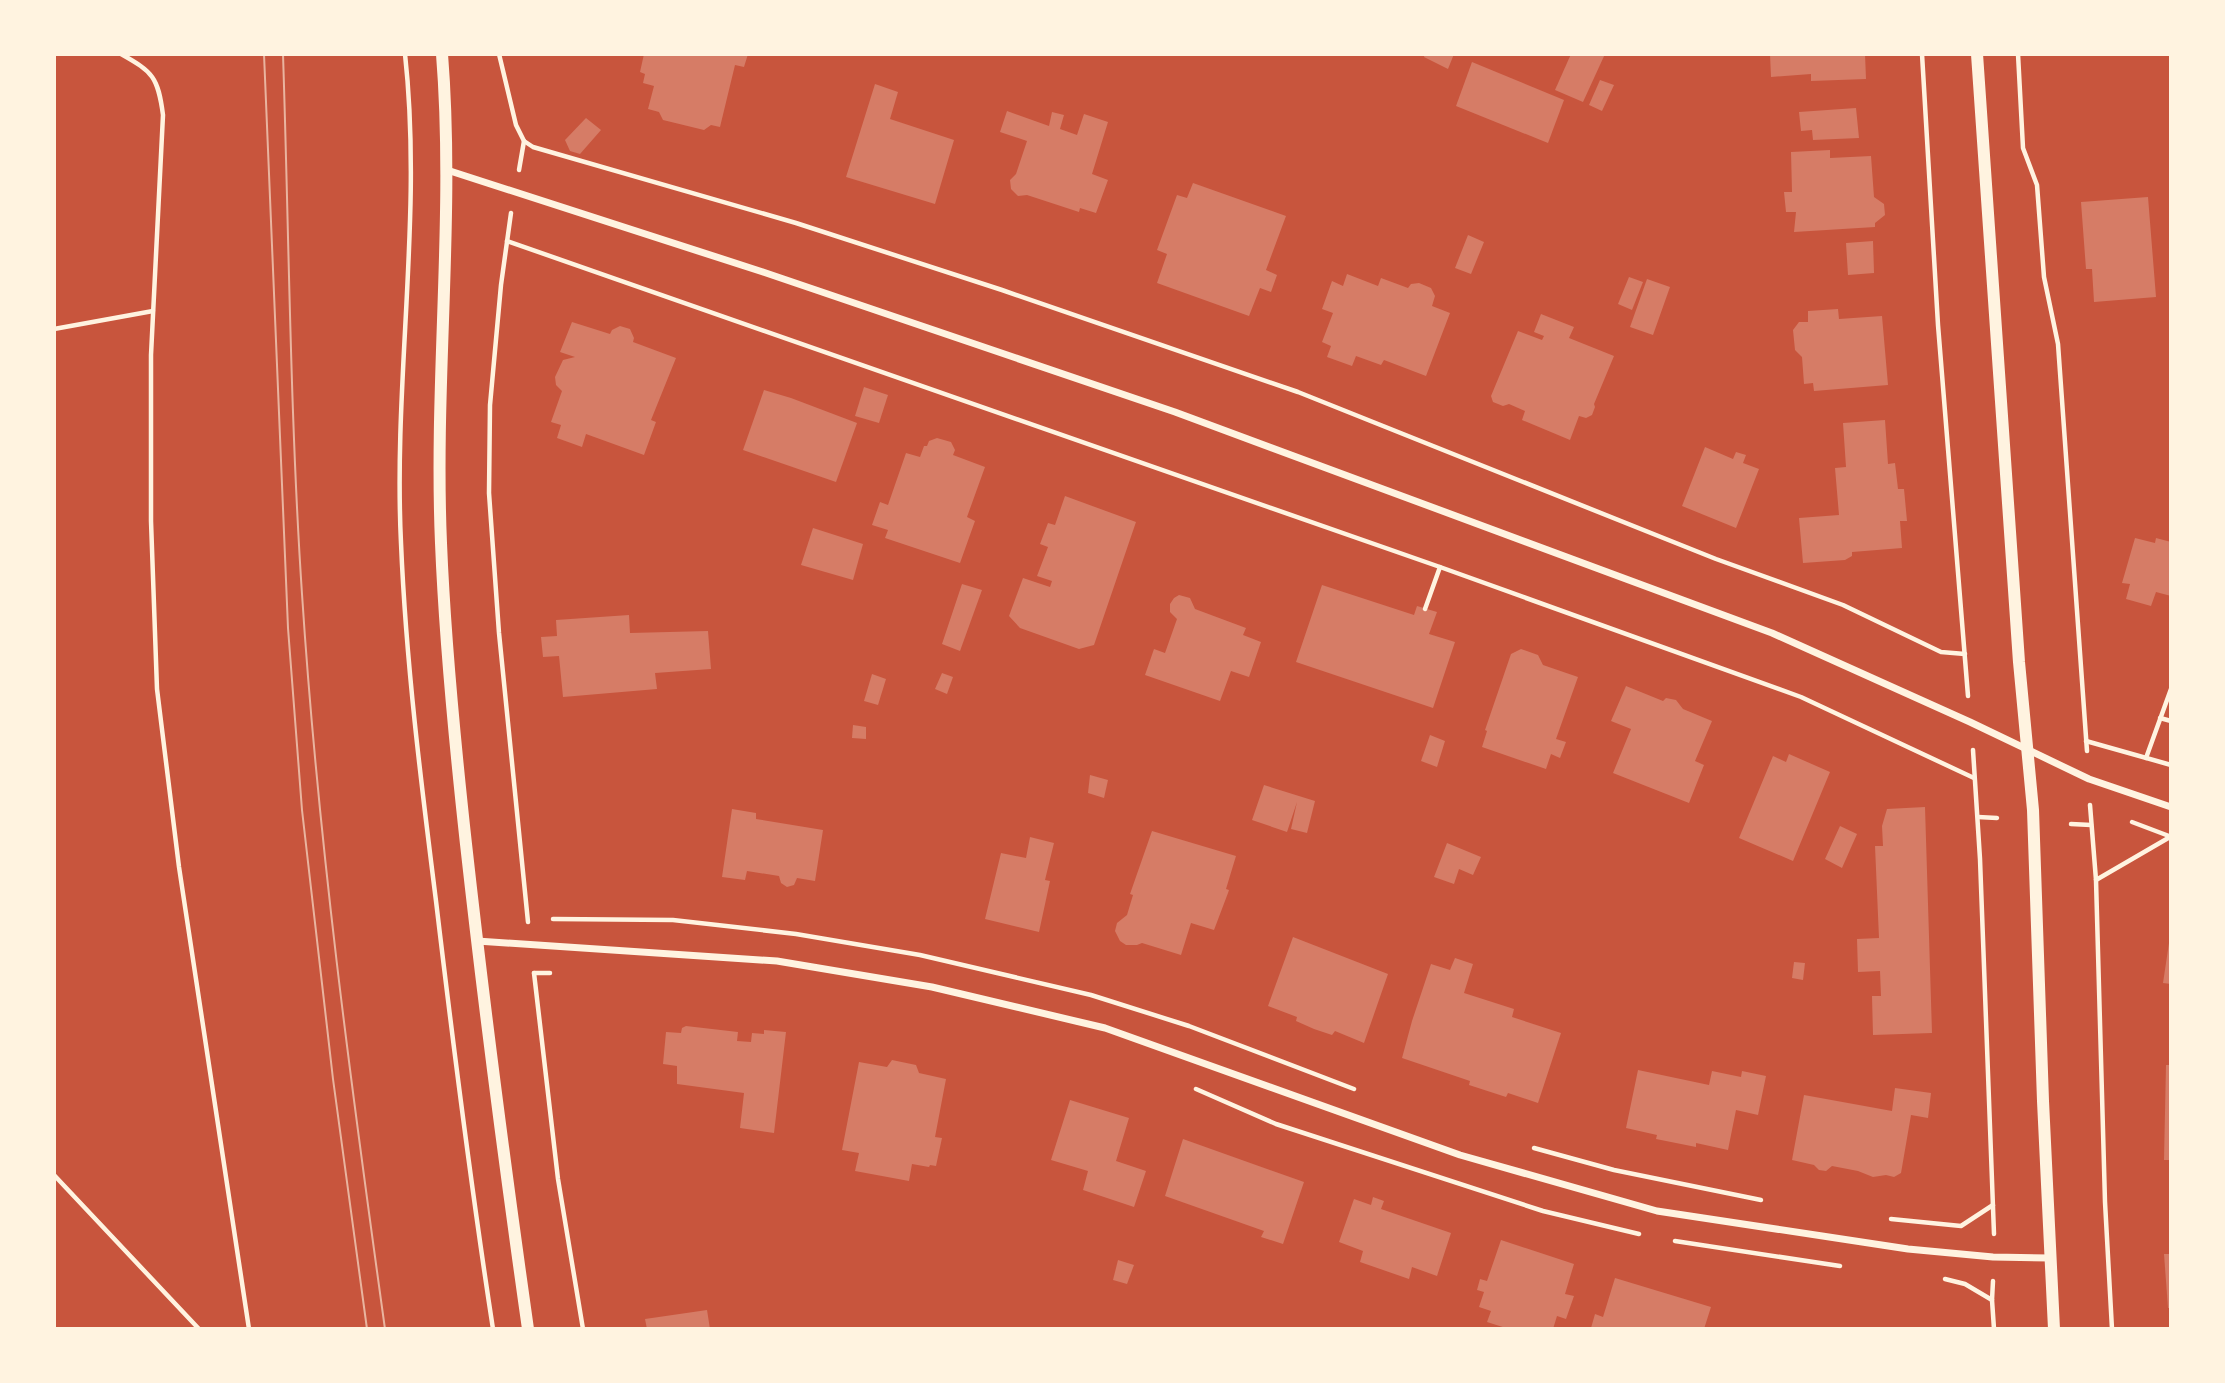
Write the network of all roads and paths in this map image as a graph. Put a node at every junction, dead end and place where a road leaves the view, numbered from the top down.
1 (121, 54) edge
2 (442, 54) edge
3 (499, 54) edge
4 (1922, 54) edge
5 (1977, 54) edge
6 (2018, 54) edge
7 (447, 170) junction
8 (509, 223) dead end
9 (507, 241) junction
10 (153, 311) junction
11 (54, 329) edge
12 (1440, 567) junction
13 (1425, 609) dead end
14 (1965, 654) junction
15 (1966, 669) dead end
16 (2171, 689) edge
17 (2160, 718) junction
18 (2171, 721) edge
19 (2086, 741) junction
20 (2027, 748) junction
21 (1973, 749) dead end
22 (2087, 754) dead end
23 (2146, 758) junction
24 (2171, 765) edge
25 (1974, 778) junction
26 (2171, 807) edge
27 (2101, 810) dead end
28 (1978, 817) junction
29 (1997, 818) dead end
30 (2123, 819) dead end
31 (2071, 824) dead end
32 (2091, 825) junction
33 (2170, 837) edge
34 (2095, 880) junction
35 (477, 941) junction
36 (531, 945) junction
37 (560, 972) dead end
38 (534, 973) junction
39 (1187, 1085) dead end
40 (54, 1175) edge
41 (1994, 1234) dead end
42 (1644, 1235) dead end
43 (1671, 1240) dead end
44 (2050, 1258) junction
45 (1851, 1267) dead end
46 (1993, 1275) dead end
47 (1932, 1278) dead end
48 (1992, 1300) junction
49 (199, 1329) edge
50 (249, 1329) edge
51 (528, 1329) edge
52 (583, 1329) edge
53 (1994, 1329) edge
54 (2054, 1329) edge
55 (2112, 1329) edge

1 - 10 path
2 - 7 street
3 - 14 path
4 - 14 path
5 - 20 street
6 - 19 path
7 - 20 street
7 - 35 street
8 - 9 path
9 - 12 path
9 - 36 path
10 - 11 path
10 - 50 path
12 - 13 path
12 - 25 path
14 - 15 path
16 - 17 path
17 - 18 path
17 - 23 path
19 - 22 path
19 - 23 path
20 - 26 street
20 - 44 street
21 - 25 path
23 - 24 path
25 - 28 path
27 - 32 path
28 - 29 path
28 - 41 path
30 - 33 path
31 - 32 path
32 - 34 path
33 - 34 path
34 - 55 path
35 - 36 street
35 - 51 street
36 - 38 path
36 - 44 street
37 - 38 path
38 - 52 path
39 - 42 path
40 - 49 path
43 - 45 path
44 - 54 street
46 - 48 path
47 - 48 path
48 - 53 path

